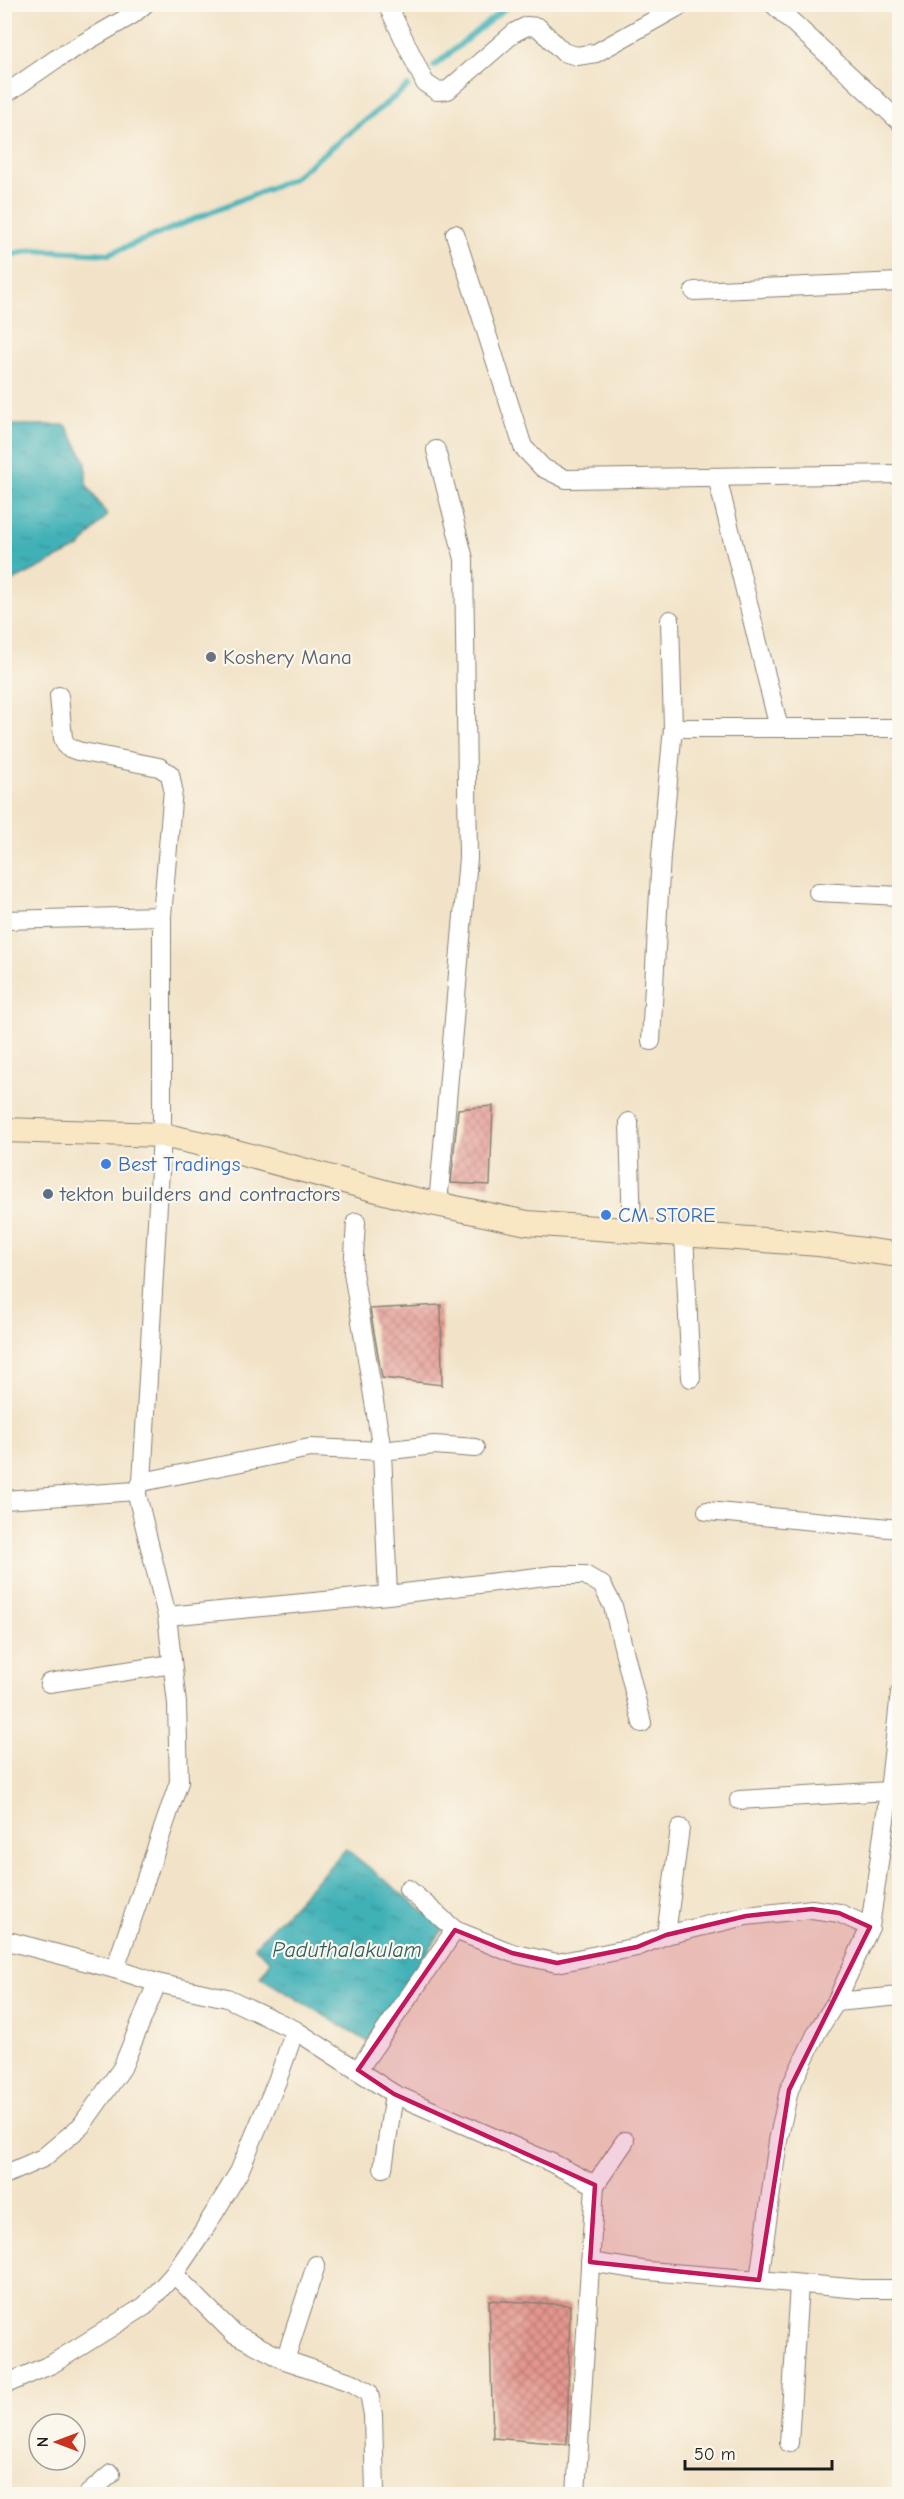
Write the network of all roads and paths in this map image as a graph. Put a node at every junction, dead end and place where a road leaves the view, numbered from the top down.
1 (145, 4) edge
2 (387, 4) edge
3 (683, 4) edge
4 (773, 4) edge
5 (4, 95) edge
6 (900, 122) edge
7 (454, 234) dead end
8 (900, 282) edge
9 (694, 291) dead end
10 (436, 450) dead end
11 (900, 474) edge
12 (717, 477) junction
13 (670, 620) dead end
14 (59, 696) dead end
15 (673, 728) junction
16 (779, 728) junction
17 (900, 728) edge
18 (818, 892) dead end
19 (900, 896) edge
20 (162, 916) junction
21 (4, 920) edge
22 (651, 1041) dead end
23 (629, 1122) dead end
24 (4, 1130) edge
25 (162, 1135) junction
26 (438, 1204) junction
27 (356, 1222) dead end
28 (632, 1231) junction
29 (684, 1234) junction
30 (900, 1255) edge
31 (691, 1378) dead end
32 (476, 1448) dead end
33 (382, 1451) junction
34 (139, 1486) junction
35 (4, 1500) edge
36 (707, 1511) dead end
37 (900, 1529) edge
38 (388, 1595) junction
39 (167, 1616) junction
40 (172, 1664) junction
41 (49, 1683) dead end
42 (900, 1693) edge
43 (642, 1723) dead end
44 (889, 1791) junction
45 (740, 1800) dead end
46 (680, 1828) dead end
47 (408, 1889) dead end
48 (870, 1927) junction
49 (454, 1930) junction
50 (666, 1935) junction
51 (4, 1940) edge
52 (115, 1969) junction
53 (157, 1983) junction
54 (900, 1996) edge
55 (836, 2002) junction
56 (295, 2030) junction
57 (358, 2070) junction
58 (394, 2094) junction
59 (625, 2141) dead end
60 (383, 2168) dead end
61 (4, 2175) edge
62 (595, 2185) junction
63 (590, 2262) junction
64 (316, 2265) dead end
65 (174, 2274) junction
66 (759, 2280) junction
67 (799, 2284) junction
68 (900, 2289) edge
69 (285, 2360) junction
70 (4, 2385) edge
71 (789, 2443) dead end
72 (111, 2474) dead end
73 (88, 2494) edge
74 (375, 2494) edge
75 (576, 2494) edge

1 - 5 street
2 - 3 street
4 - 6 street
7 - 12 street
8 - 9 street
10 - 26 street
11 - 12 street
12 - 16 street
13 - 15 street
14 - 20 street
15 - 16 street
15 - 22 street
16 - 17 street
18 - 19 street
20 - 21 street
20 - 25 street
23 - 28 street
24 - 25 street
25 - 26 street
25 - 34 street
26 - 28 street
27 - 33 street
28 - 29 street
29 - 30 street
29 - 31 street
32 - 33 street
33 - 34 street
33 - 38 street
34 - 35 street
34 - 39 street
36 - 37 street
38 - 39 street
38 - 43 street
39 - 40 street
40 - 41 street
40 - 52 street
42 - 44 street
44 - 45 street
44 - 48 street
46 - 50 street
47 - 49 street
48 - 50 street
48 - 55 street
49 - 50 street
49 - 57 street
51 - 52 street
52 - 53 street
53 - 56 street
53 - 61 street
54 - 55 street
55 - 66 street
56 - 57 street
56 - 65 street
57 - 58 street
58 - 60 street
58 - 62 street
59 - 62 street
62 - 63 street
63 - 66 street
63 - 75 street
64 - 69 street
65 - 69 street
65 - 70 street
66 - 67 street
67 - 68 street
67 - 71 street
69 - 74 street
72 - 73 street

